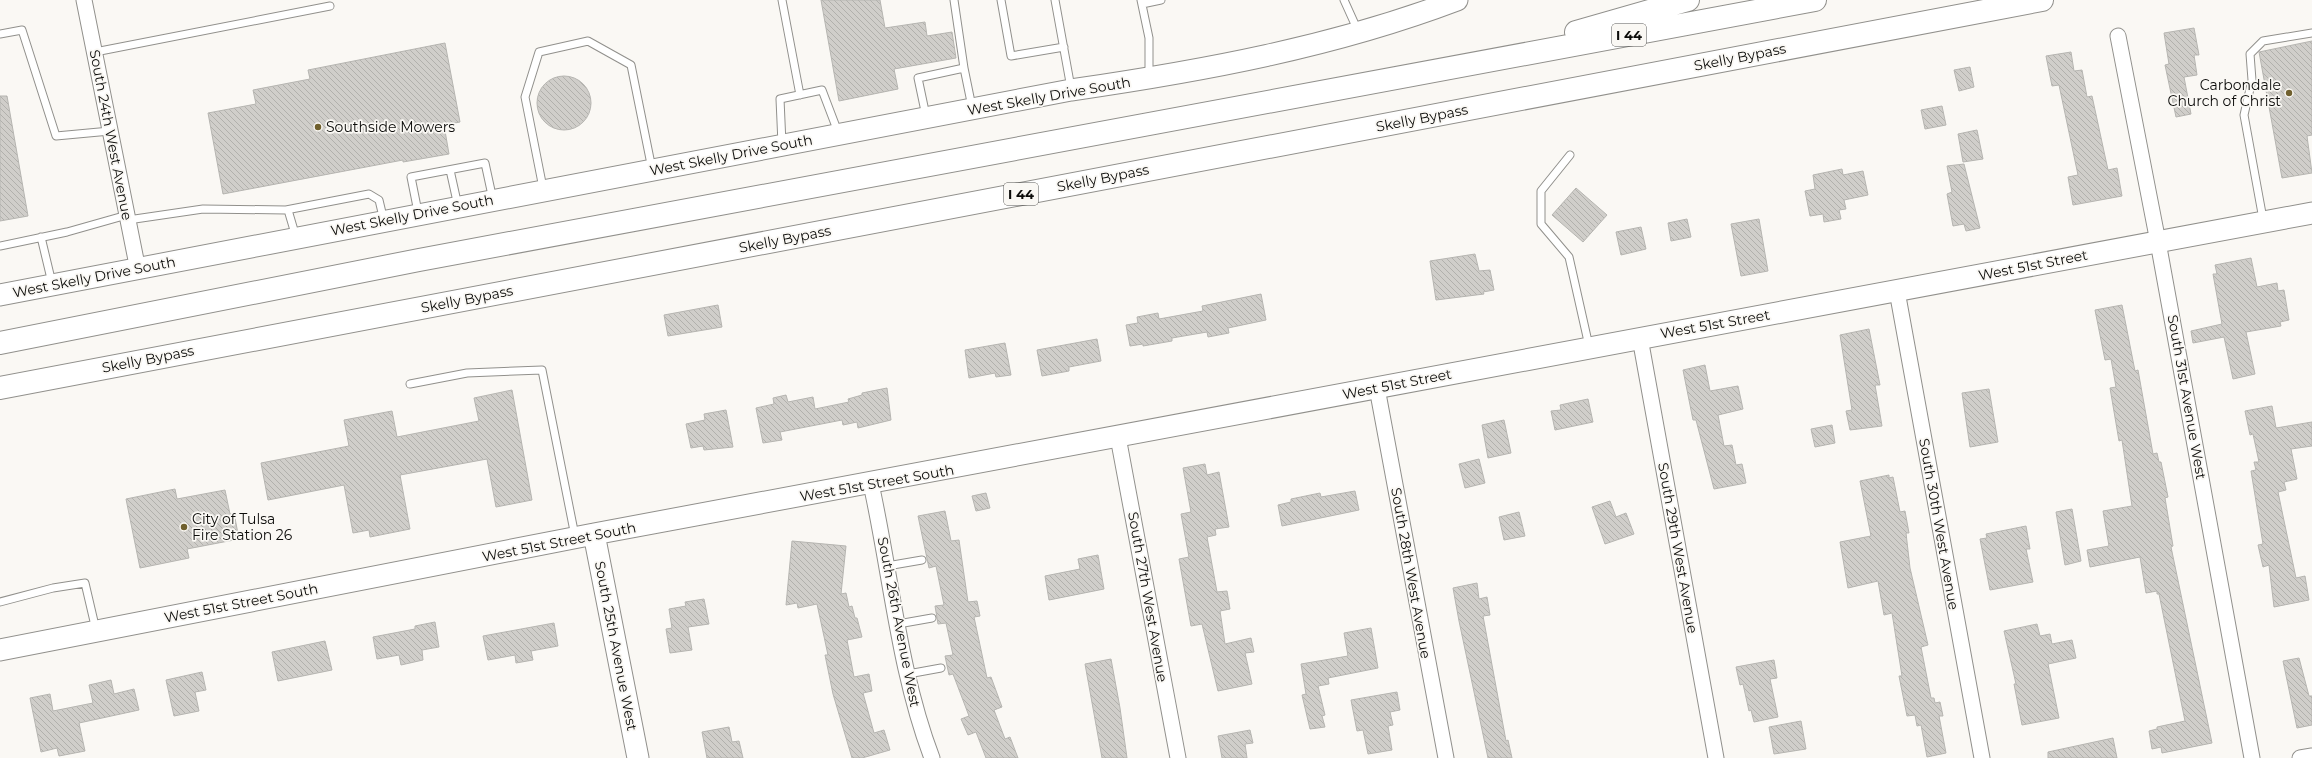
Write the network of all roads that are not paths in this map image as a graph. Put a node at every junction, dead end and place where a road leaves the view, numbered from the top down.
1 (84, 0) edge
2 (782, 0) edge
3 (954, 0) edge
4 (1001, 0) edge
5 (1055, 0) edge
6 (1161, 0) edge
7 (1344, 0) edge
8 (1457, 0) edge
9 (1688, 0) edge
10 (1815, 0) edge
11 (2042, 0) edge
12 (1141, 2) edge
13 (330, 6) dead end
14 (1358, 32) junction
15 (2312, 33) edge
16 (0, 34) edge
17 (2118, 36) dead end
18 (1064, 47) junction
19 (95, 52) junction
20 (964, 68) junction
21 (1443, 70) junction
22 (1149, 79) junction
23 (1071, 90) junction
24 (800, 95) junction
25 (972, 109) junction
26 (926, 118) junction
27 (110, 130) junction
28 (839, 134) junction
29 (782, 145) junction
30 (1570, 156) dead end
31 (450, 170) junction
32 (652, 170) junction
33 (544, 191) junction
34 (493, 200) junction
35 (458, 207) junction
36 (288, 210) junction
37 (2312, 213) edge
38 (419, 214) junction
39 (128, 217) junction
40 (384, 221) junction
41 (2264, 222) junction
42 (41, 237) junction
43 (296, 238) junction
44 (2158, 242) junction
45 (0, 246) edge
46 (138, 270) junction
47 (53, 285) junction
48 (1897, 291) junction
49 (0, 295) edge
50 (1640, 338) junction
51 (0, 343) edge
52 (1589, 348) junction
53 (410, 384) dead end
54 (0, 388) edge
55 (1377, 388) junction
56 (1118, 437) junction
57 (871, 484) junction
58 (585, 536) junction
59 (922, 560) dead end
60 (887, 566) junction
61 (0, 602) edge
62 (932, 618) dead end
63 (898, 624) junction
64 (97, 632) junction
65 (0, 650) edge
66 (941, 668) dead end
67 (908, 674) junction
68 (2312, 756) edge
69 (638, 758) edge
70 (932, 758) edge
71 (1178, 758) edge
72 (1446, 758) edge
73 (1716, 758) edge
74 (1982, 758) edge
75 (2252, 758) edge
76 (2300, 758) edge

1 - 19 street, South 24th West Avenue
2 - 24 lane
3 - 20 lane
4 - 18 lane
5 - 18 lane
6 - 12 lane
7 - 14 lane
8 - 14 street, West Skelly Drive South
9 - 21 highway
10 - 21 highway, I 44
11 - 54 highway, Skelly Bypass / I 44
12 - 22 lane
13 - 19 lane
14 - 22 street, West Skelly Drive South
15 - 41 lane
16 - 27 lane
17 - 44 street, South 31st Avenue West
18 - 23 lane
19 - 27 street, South 24th West Avenue
20 - 25 lane
20 - 26 lane
21 - 51 highway, I 44
22 - 23 street, West Skelly Drive South
23 - 25 street, West Skelly Drive South
24 - 28 lane
24 - 29 lane
25 - 26 street, West Skelly Drive South
26 - 28 street, West Skelly Drive South
27 - 39 street, South 24th West Avenue
28 - 29 street, West Skelly Drive South
29 - 32 street, West Skelly Drive South
30 - 52 lane
31 - 34 lane
31 - 35 lane
31 - 38 lane
32 - 33 street, West Skelly Drive South
32 - 33 lane
33 - 34 street, West Skelly Drive South
34 - 35 street, West Skelly Drive South
35 - 38 street, West Skelly Drive South
36 - 39 lane
36 - 40 lane
36 - 43 lane
37 - 41 street, West 51st Street
38 - 40 street, West Skelly Drive South
39 - 42 lane
39 - 46 street, South 24th West Avenue
40 - 43 street, West Skelly Drive South
41 - 44 street, West 51st Street
42 - 45 lane
42 - 47 lane
43 - 46 street, West Skelly Drive South
44 - 48 street, West 51st Street
44 - 75 street, South 31st Avenue West
46 - 47 street, West Skelly Drive South
47 - 49 street, West Skelly Drive South
48 - 50 street, West 51st Street
48 - 74 street, South 30th West Avenue
50 - 52 street, West 51st Street
50 - 73 street, South 29th West Avenue
52 - 55 street, West 51st Street
53 - 58 lane
55 - 56 street, West 51st Street
55 - 72 street, South 28th West Avenue
56 - 57 street, West 51st Street South
56 - 71 street, South 27th West Avenue
57 - 58 street, West 51st Street South
57 - 60 street, South 26th Avenue West
58 - 64 street, West 51st Street South
58 - 69 street, South 25th Avenue West
59 - 60 lane
60 - 63 street, South 26th Avenue West
61 - 64 lane
62 - 63 lane
63 - 67 street, South 26th Avenue West
64 - 65 street, West 51st Street South
66 - 67 lane
67 - 70 street, South 26th Avenue West
68 - 76 street

